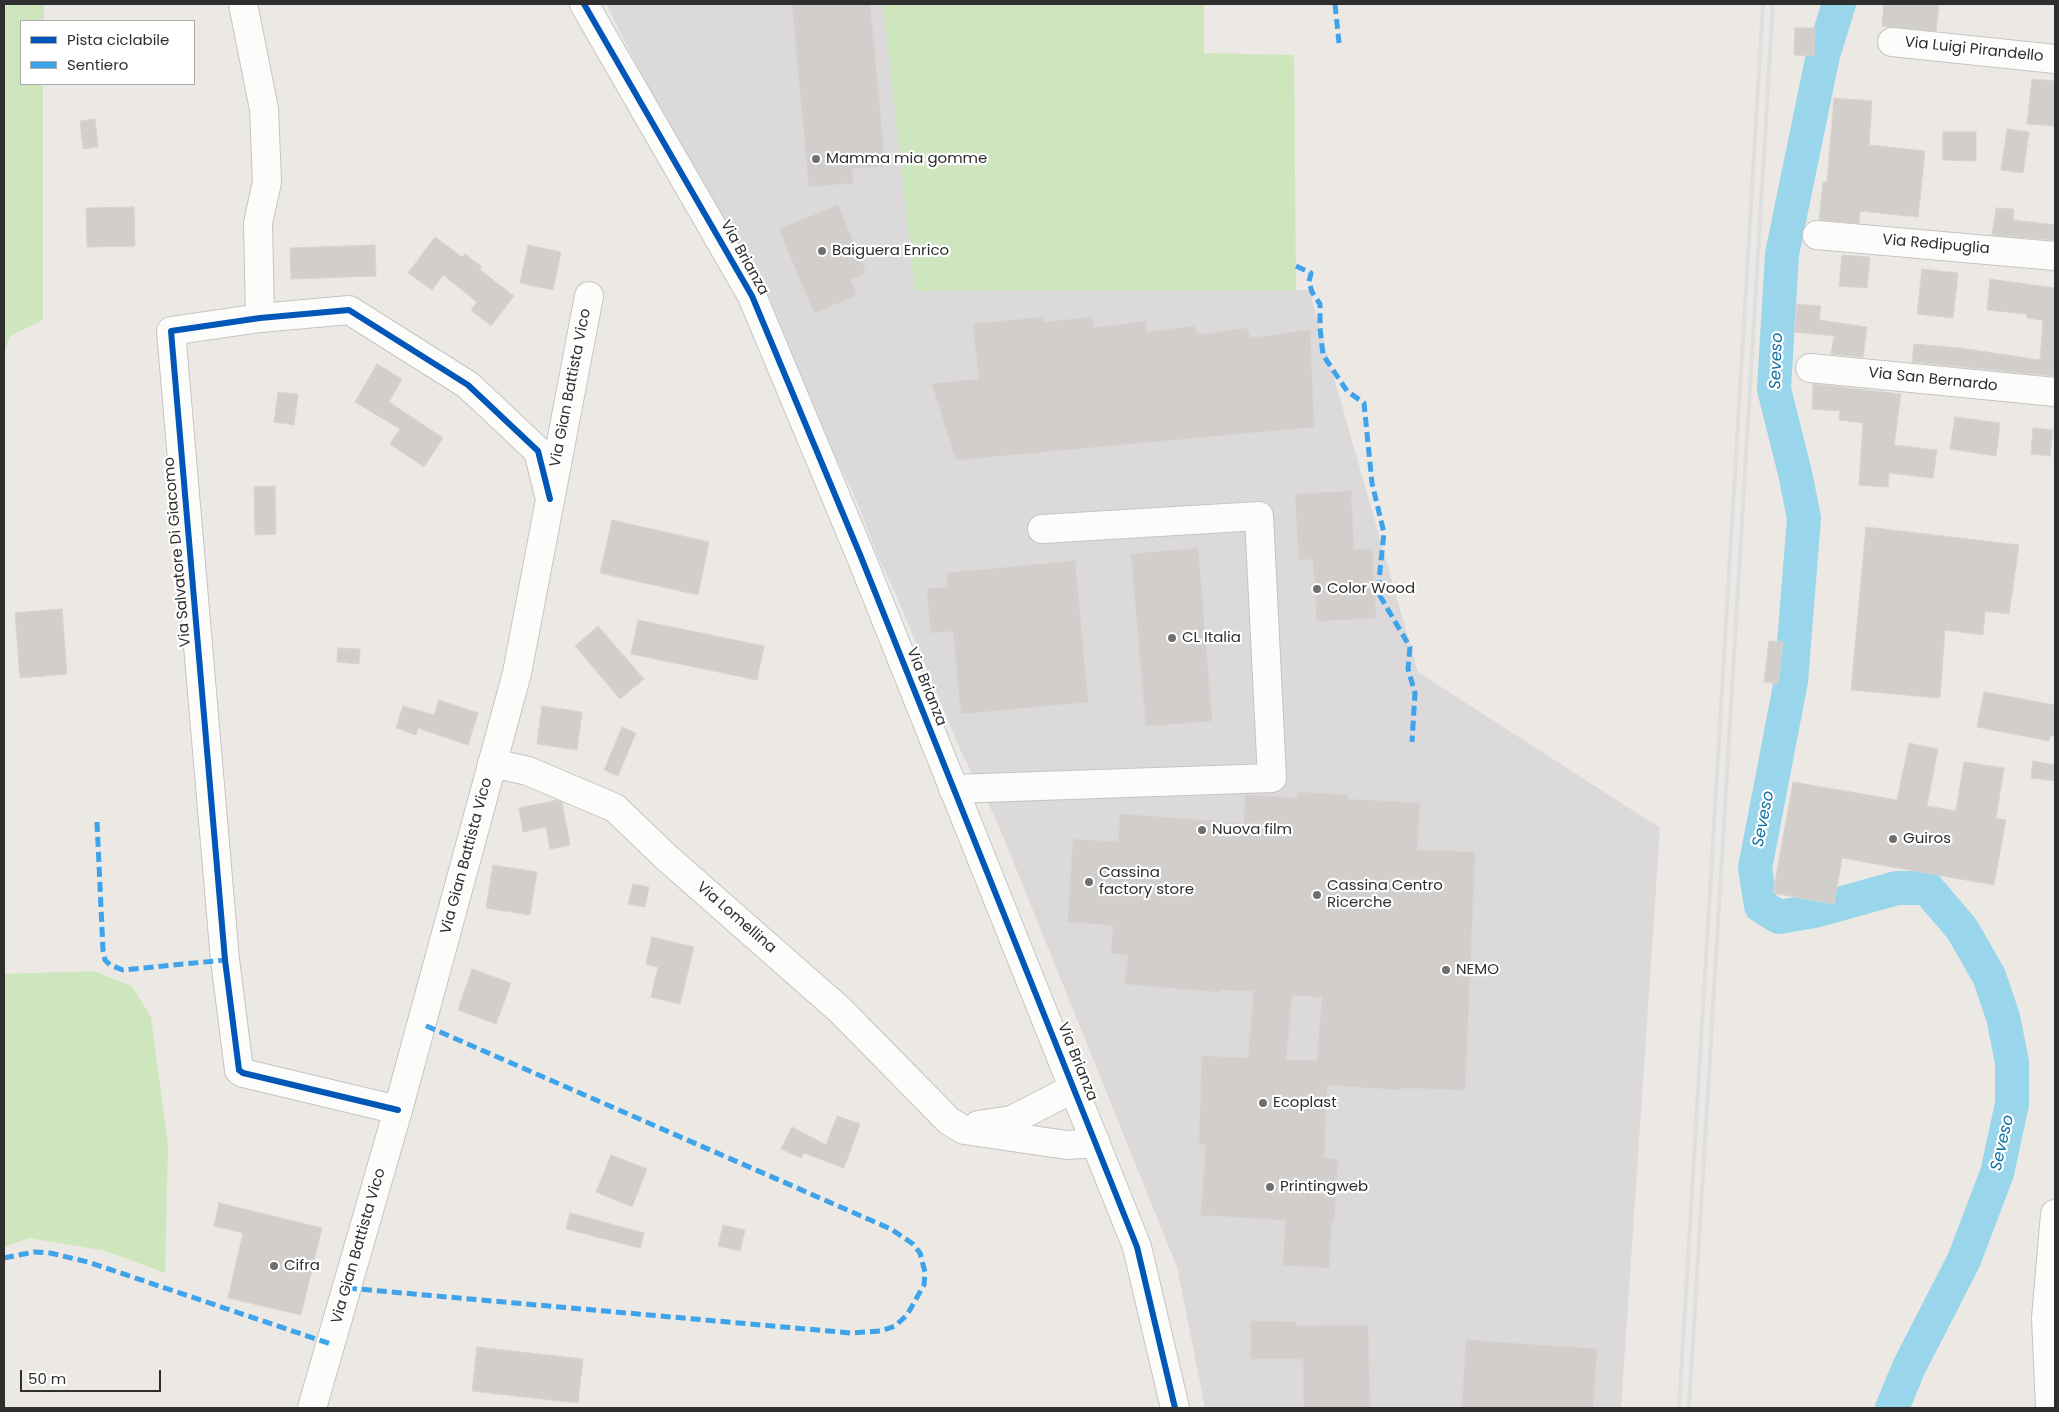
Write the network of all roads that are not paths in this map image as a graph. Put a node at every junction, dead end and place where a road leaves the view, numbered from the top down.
1 (243, 4) edge
2 (584, 4) edge
3 (1892, 42) dead end
4 (2055, 59) edge
5 (1817, 235) dead end
6 (2055, 256) edge
7 (589, 296) dead end
8 (260, 318) junction
9 (1810, 368) dead end
10 (2055, 392) edge
11 (550, 499) junction
12 (1042, 529) dead end
13 (492, 763) junction
14 (953, 789) junction
15 (1074, 1088) junction
16 (398, 1110) junction
17 (949, 1121) junction
18 (1096, 1143) junction
19 (2055, 1214) edge
20 (312, 1408) edge
21 (1175, 1408) edge
22 (2050, 1408) edge

1 - 8 street
2 - 14 street, Via Brianza
3 - 4 street, Via Luigi Pirandello
5 - 6 street, Via Redipuglia
7 - 11 street, Via Gian Battista Vico
8 - 11 street, Via Salvatore Di Giacomo
8 - 16 street, Via Salvatore Di Giacomo
9 - 10 street, Via San Bernardo
11 - 13 street, Via Gian Battista Vico
12 - 14 street
13 - 16 street, Via Gian Battista Vico
13 - 17 street, Via Lomellina
14 - 15 street, Via Brianza
15 - 17 street
15 - 18 street, Via Brianza
16 - 20 street, Via Gian Battista Vico
17 - 18 street, Via Lomellina
18 - 21 street, Via Brianza
19 - 22 street

